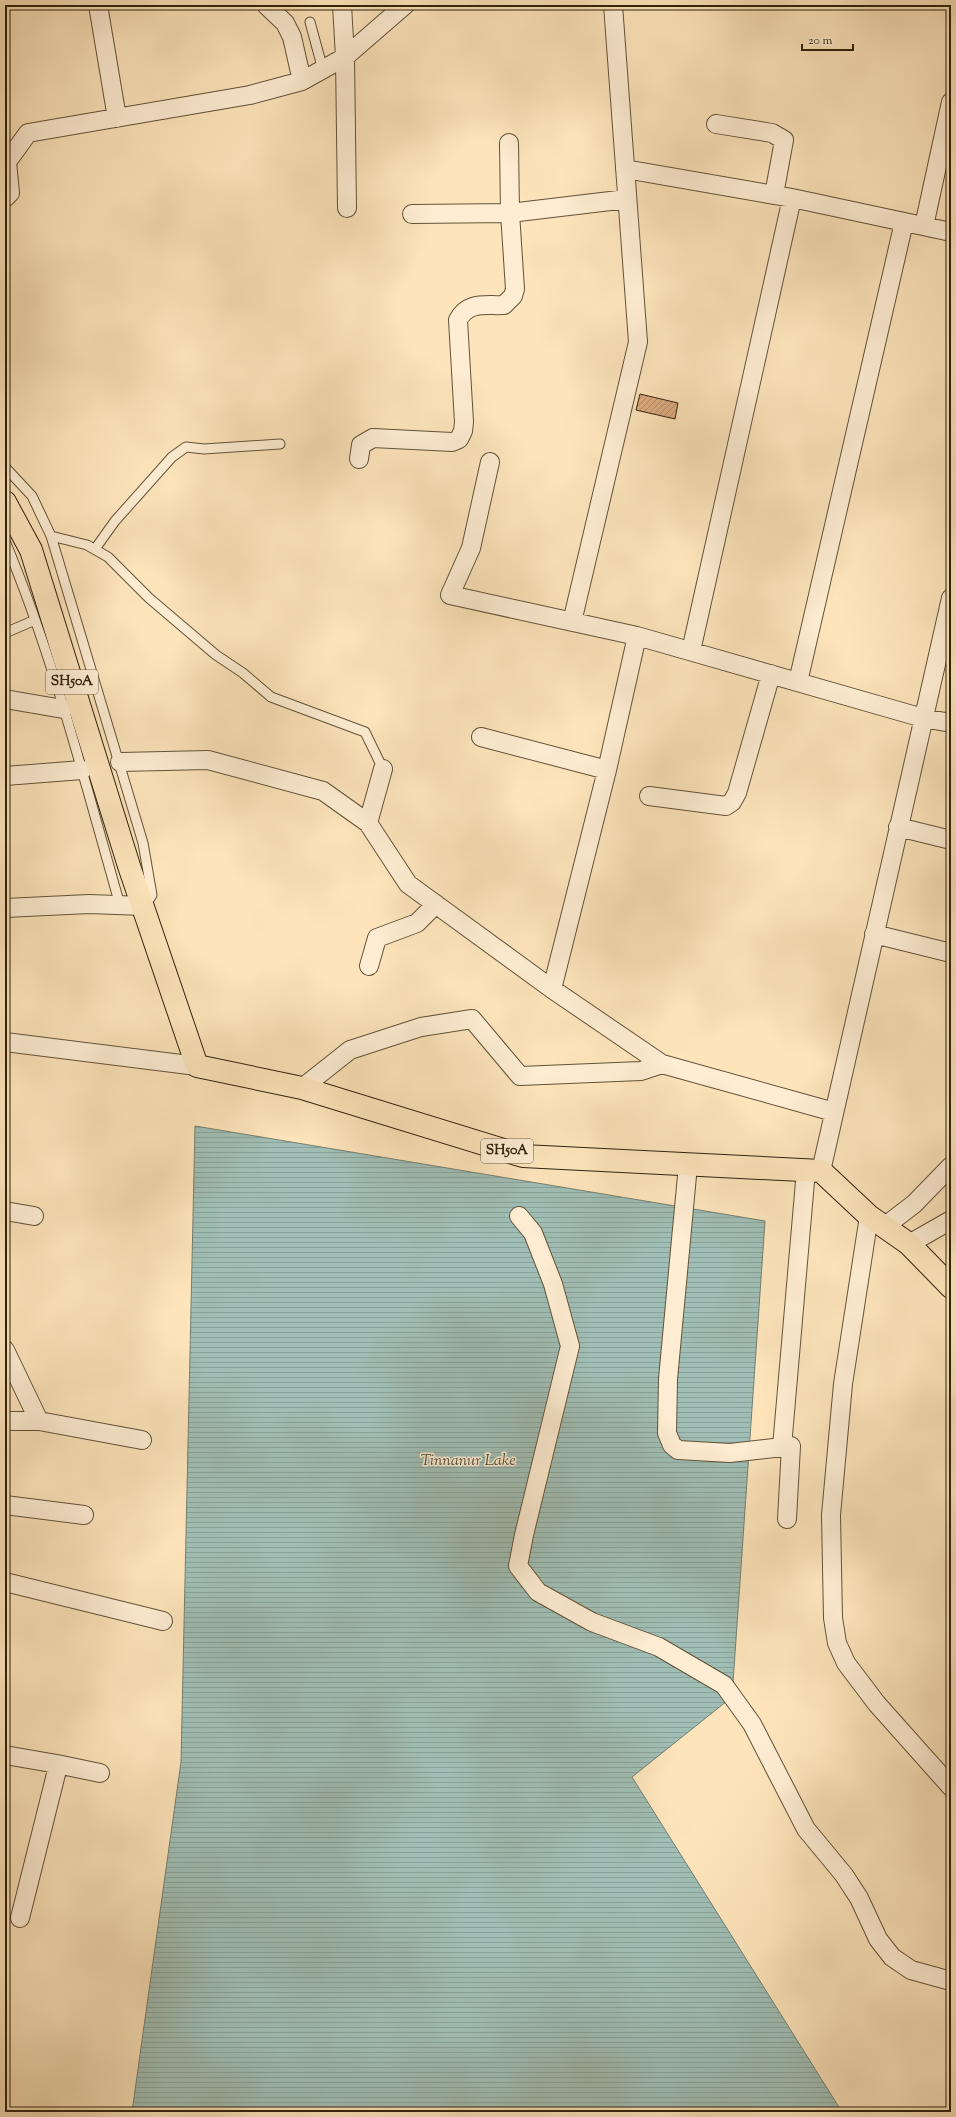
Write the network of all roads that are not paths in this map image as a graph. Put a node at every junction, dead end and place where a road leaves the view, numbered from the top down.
1 (98, 5) edge
2 (266, 5) edge
3 (342, 5) edge
4 (405, 5) edge
5 (613, 5) edge
6 (310, 22) dead end
7 (345, 57) junction
8 (323, 70) junction
9 (302, 81) junction
10 (951, 102) edge
11 (117, 118) junction
12 (716, 124) dead end
13 (509, 143) dead end
14 (6, 161) edge
15 (625, 169) junction
16 (774, 195) junction
17 (5, 198) edge
18 (792, 198) junction
19 (628, 199) junction
20 (347, 208) dead end
21 (510, 213) junction
22 (412, 214) dead end
23 (904, 222) junction
24 (924, 226) junction
25 (951, 232) edge
26 (280, 444) dead end
27 (359, 459) dead end
28 (490, 462) dead end
29 (5, 467) edge
30 (5, 502) edge
31 (51, 536) junction
32 (5, 541) edge
33 (94, 549) junction
34 (951, 598) edge
35 (36, 620) junction
36 (572, 622) junction
37 (5, 633) edge
38 (637, 636) junction
39 (691, 651) junction
40 (771, 674) junction
41 (798, 682) junction
42 (5, 699) edge
43 (63, 709) junction
44 (923, 718) junction
45 (951, 723) edge
46 (481, 737) dead end
47 (120, 762) junction
48 (383, 769) joint
49 (82, 770) junction
50 (608, 770) junction
51 (5, 776) edge
52 (649, 796) dead end
53 (368, 823) junction
54 (898, 827) junction
55 (951, 840) edge
56 (436, 904) junction
57 (120, 905) junction
58 (144, 906) junction
59 (5, 908) edge
60 (874, 934) junction
61 (951, 953) edge
62 (369, 966) dead end
63 (552, 989) junction
64 (5, 1042) edge
65 (662, 1064) junction
66 (197, 1066) junction
67 (302, 1088) junction
68 (834, 1112) junction
69 (688, 1164) junction
70 (951, 1166) edge
71 (814, 1171) junction
72 (5, 1211) edge
73 (34, 1216) dead end
74 (519, 1216) dead end
75 (951, 1220) edge
76 (877, 1221) junction
77 (909, 1244) junction
78 (951, 1287) edge
79 (5, 1350) edge
80 (5, 1421) edge
81 (39, 1421) junction
82 (142, 1440) dead end
83 (782, 1447) junction
84 (5, 1505) edge
85 (84, 1515) dead end
86 (787, 1519) dead end
87 (5, 1582) edge
88 (163, 1621) dead end
89 (5, 1755) edge
90 (57, 1764) junction
91 (100, 1773) dead end
92 (951, 1787) edge
93 (20, 1918) dead end
94 (951, 1981) edge

1 - 11 street
2 - 9 street
3 - 7 street
4 - 7 street
5 - 15 street
6 - 8 lane
7 - 8 street
7 - 20 street
8 - 9 street
9 - 11 street
10 - 24 street
11 - 14 street
12 - 16 street
13 - 21 street
14 - 17 street
15 - 16 street
15 - 19 street
16 - 18 street
18 - 23 street
18 - 39 street
19 - 21 street
19 - 36 street
21 - 22 street
21 - 27 street
23 - 24 street
23 - 41 street
24 - 25 street
26 - 33 lane
28 - 36 street
29 - 31 lane
30 - 58 main road, SH50A
31 - 33 lane
31 - 47 lane
32 - 35 lane
33 - 48 lane
34 - 44 street
35 - 37 lane
35 - 43 lane
36 - 38 street
38 - 39 street
38 - 50 street
39 - 40 street
40 - 41 street
40 - 52 street
41 - 44 street
42 - 43 street
43 - 49 lane
44 - 45 street
44 - 54 street
46 - 50 street
47 - 53 street
47 - 58 lane
48 - 53 street
49 - 51 street
49 - 57 lane
50 - 63 street
53 - 56 street
54 - 55 street
54 - 60 street
56 - 62 street
56 - 63 street
57 - 58 street
57 - 59 street
58 - 66 main road, SH50A
60 - 61 street
60 - 68 street
63 - 65 street
64 - 66 street
65 - 67 street
65 - 68 street
66 - 67 main road, SH50A
67 - 69 main road, SH50A
68 - 71 street
69 - 71 main road, SH50A
69 - 83 street
70 - 76 street
71 - 76 main road
71 - 83 street
72 - 73 street
74 - 94 street
75 - 77 street
76 - 77 main road
76 - 92 street
77 - 78 main road
79 - 81 street
80 - 81 street
81 - 82 street
83 - 86 street
84 - 85 street
87 - 88 street
89 - 90 street
90 - 91 street
90 - 93 street

